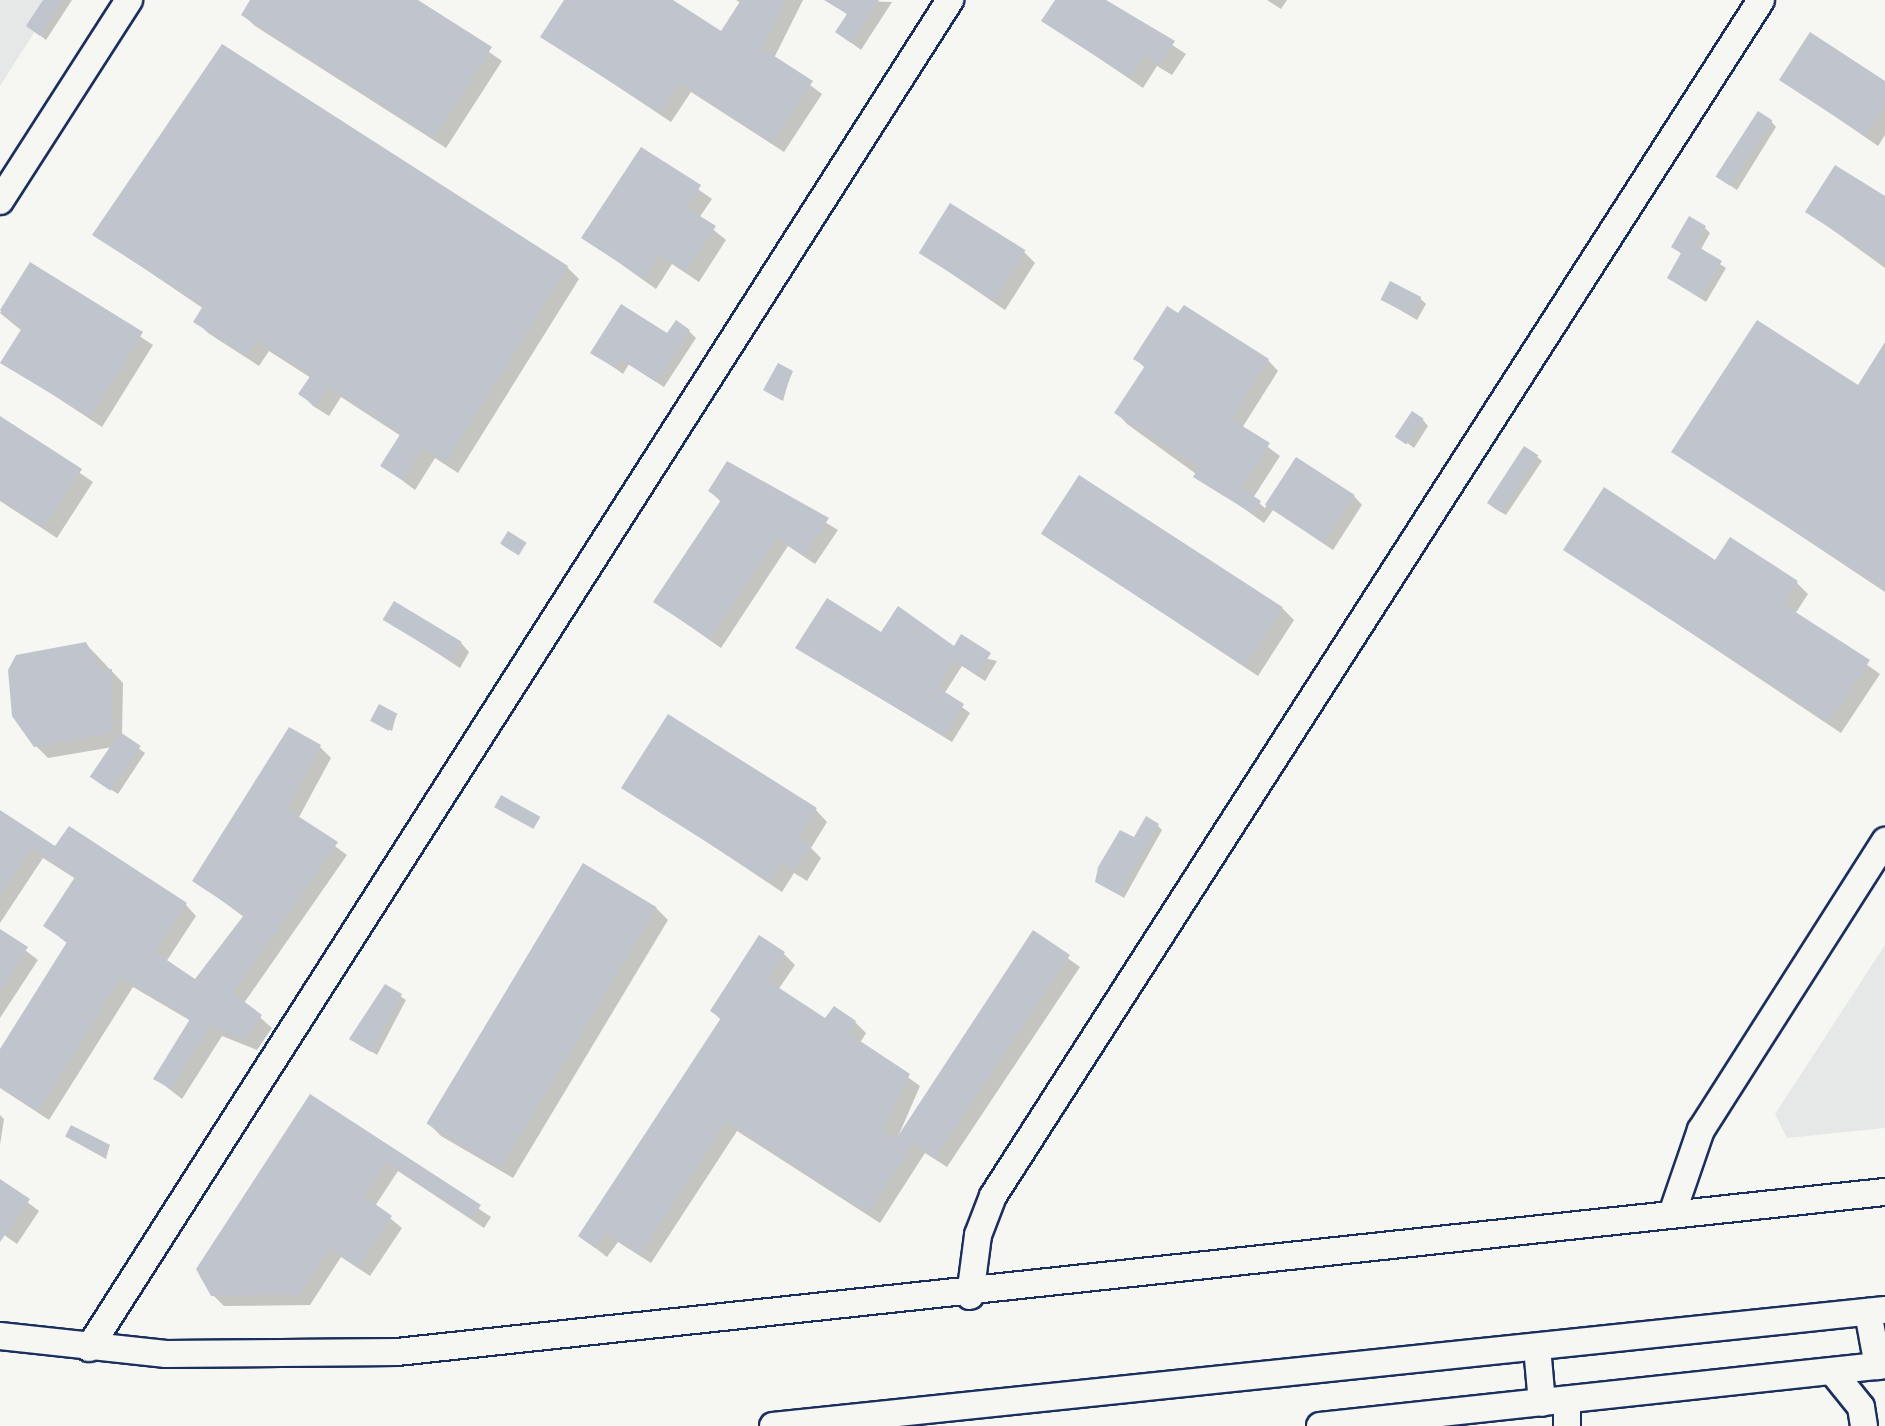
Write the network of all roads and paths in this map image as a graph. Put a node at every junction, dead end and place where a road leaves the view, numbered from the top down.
1 (129, 0) edge
2 (950, 0) edge
3 (1761, 0) edge
4 (0, 201) edge
5 (1885, 841) edge
6 (1885, 1192) edge
7 (1672, 1214) junction
8 (970, 1296) junction
9 (1876, 1311) edge
10 (0, 1336) edge
11 (1537, 1347) junction
12 (89, 1348) junction
13 (1883, 1368) edge
14 (1832, 1371) junction
15 (1558, 1410) edge
16 (1862, 1416) edge
17 (773, 1426) edge
18 (1320, 1426) edge

1 - 4 street
2 - 12 street
3 - 8 street
5 - 7 street
6 - 7 street
7 - 8 street
8 - 12 street
9 - 11 street
9 - 13 street
10 - 12 street
11 - 15 street
11 - 17 street
13 - 14 street
13 - 16 street
14 - 15 street
14 - 16 street
15 - 18 street

